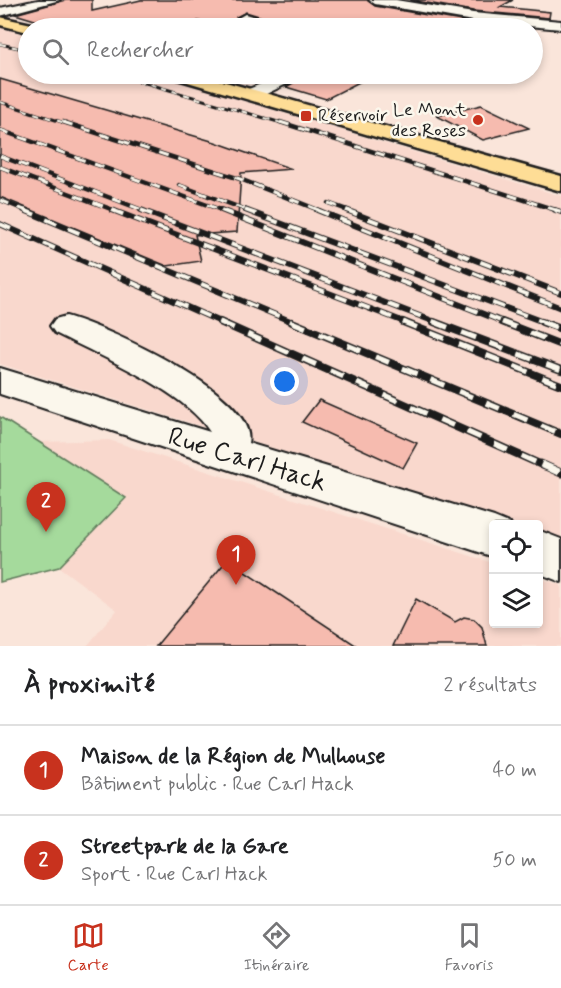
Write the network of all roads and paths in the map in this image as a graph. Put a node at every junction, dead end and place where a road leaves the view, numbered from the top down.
1 (54, 0) edge
2 (375, 0) edge
3 (519, 9) dead end
4 (454, 14) junction
5 (0, 18) edge
6 (444, 18) edge
7 (485, 18) edge
8 (504, 18) edge
9 (543, 24) edge
10 (18, 25) edge
11 (561, 26) edge
12 (216, 84) edge
13 (276, 84) edge
14 (252, 94) junction
15 (561, 184) edge
16 (66, 326) dead end
17 (0, 381) edge
18 (225, 452) junction
19 (489, 535) edge
20 (543, 553) edge
21 (561, 561) edge

1 - 5 street
2 - 4 street
3 - 8 street
4 - 6 street
4 - 7 street
5 - 10 main road
9 - 11 street
12 - 14 main road
13 - 14 street
14 - 15 main road
16 - 18 street
17 - 18 street, Rue Carl Hack
18 - 19 street, Rue Carl Hack
20 - 21 street

